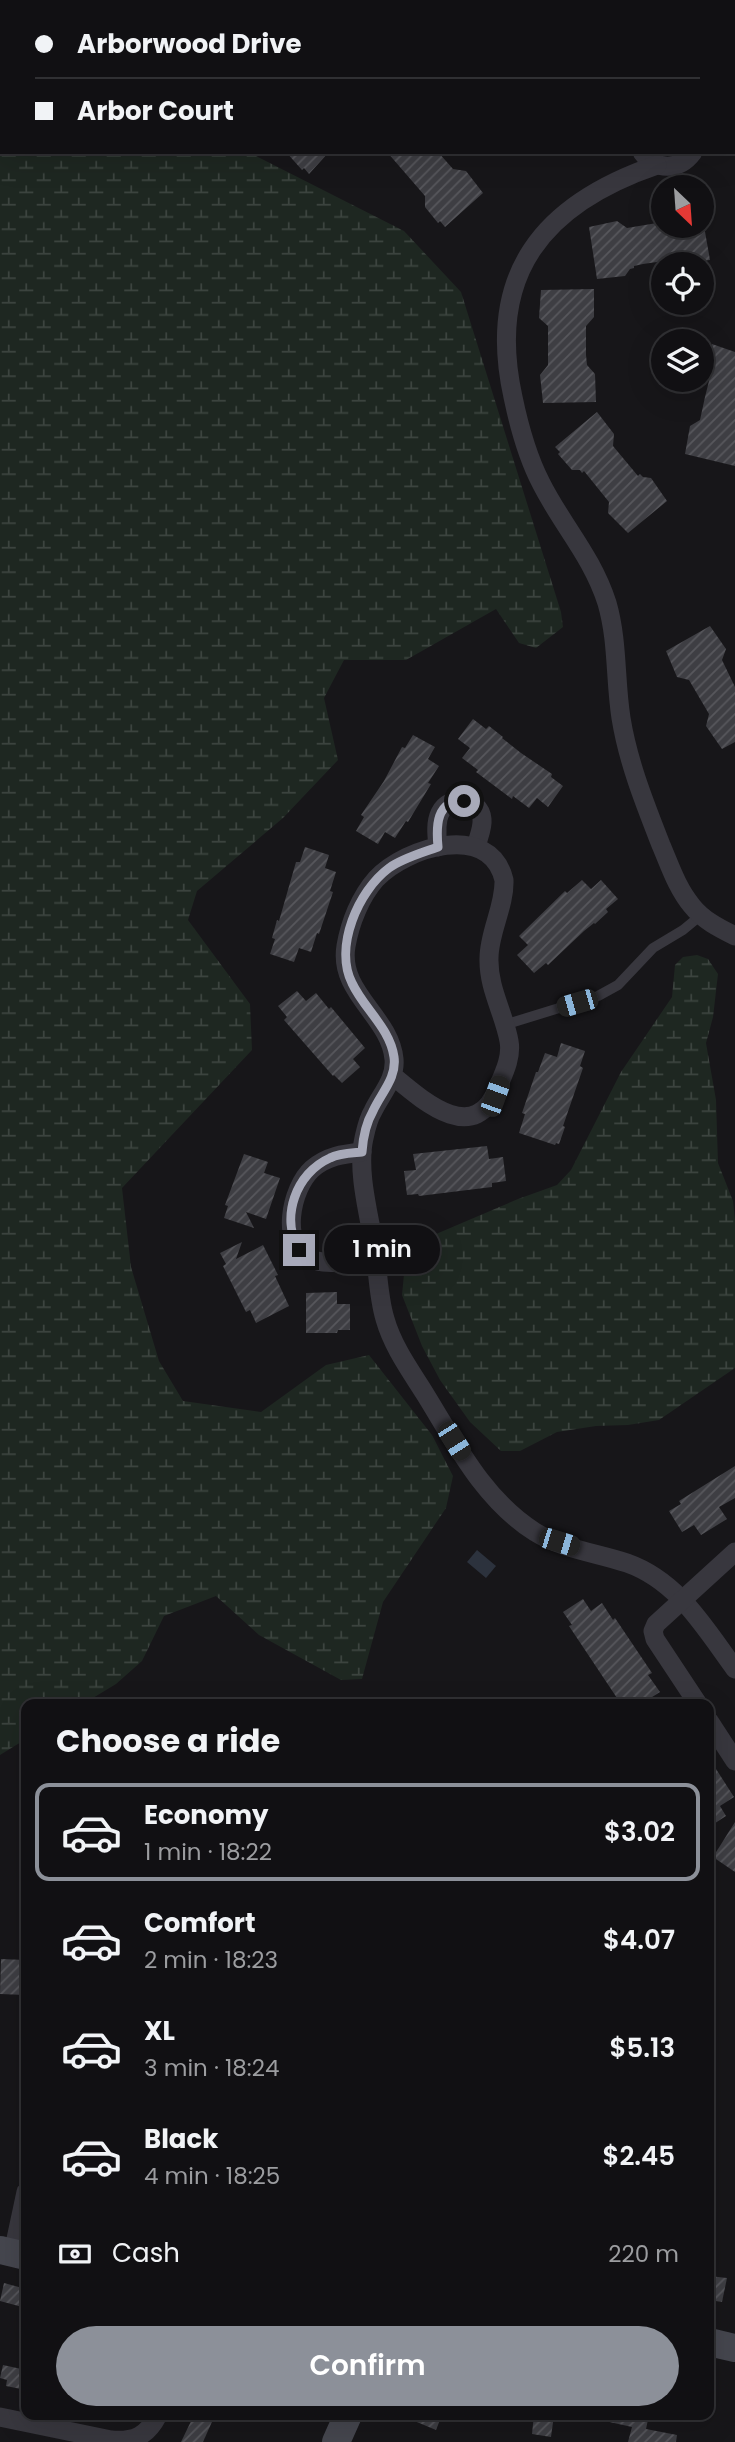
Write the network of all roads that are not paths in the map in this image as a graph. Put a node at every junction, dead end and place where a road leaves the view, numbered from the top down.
1 (691, 154) edge
2 (650, 159) edge
3 (438, 847) junction
4 (475, 847) junction
5 (700, 916) junction
6 (735, 936) edge
7 (504, 1024) junction
8 (393, 1075) junction
9 (362, 1152) junction
10 (376, 1257) junction
11 (735, 1552) edge
12 (682, 1599) junction
13 (735, 1669) edge
14 (695, 1699) edge
15 (714, 1729) edge
16 (735, 1761) edge
17 (21, 2215) edge
18 (13, 2253) edge
19 (714, 2343) edge
20 (735, 2348) edge
21 (0, 2417) edge
22 (155, 2420) edge
23 (346, 2420) edge
24 (336, 2442) edge

1 - 2 street
2 - 5 street
3 - 4 street
3 - 4 street
3 - 8 street
4 - 7 street
5 - 6 street
5 - 7 lane
7 - 8 street
8 - 9 street
9 - 10 street
9 - 10 street
10 - 12 street
11 - 12 street
12 - 13 street
12 - 14 street
15 - 16 street
17 - 18 street
19 - 20 street
21 - 22 street
23 - 24 street

